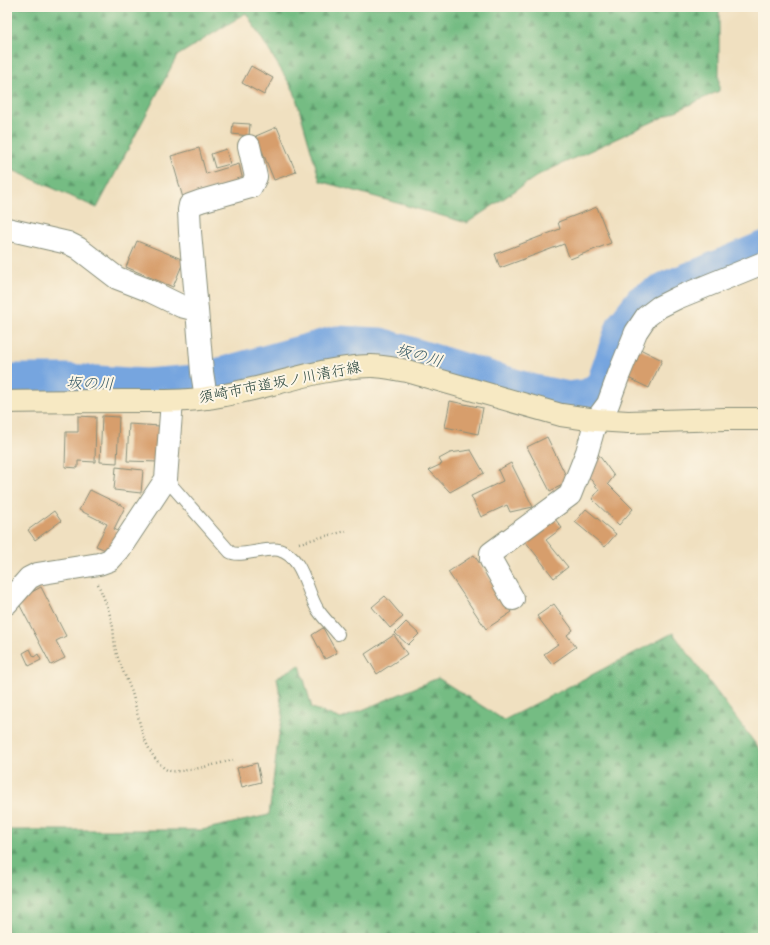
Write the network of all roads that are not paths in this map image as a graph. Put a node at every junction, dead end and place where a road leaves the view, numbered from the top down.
1 (249, 146) dead end
2 (7, 229) edge
3 (763, 263) edge
4 (197, 310) junction
5 (204, 387) junction
6 (172, 401) junction
7 (7, 402) edge
8 (763, 419) edge
9 (596, 420) junction
10 (166, 479) junction
11 (513, 599) dead end
12 (7, 603) edge
13 (338, 634) dead end

1 - 4 street
2 - 4 street
3 - 9 street
4 - 5 street
5 - 6 street, 須崎市市道坂ノ川清行線
5 - 9 street, 須崎市市道坂ノ川清行線
6 - 7 street, 須崎市市道坂ノ川清行線
6 - 10 street
8 - 9 street, 須崎市市道坂ノ川清行線
9 - 11 street
10 - 12 street
10 - 13 lane

